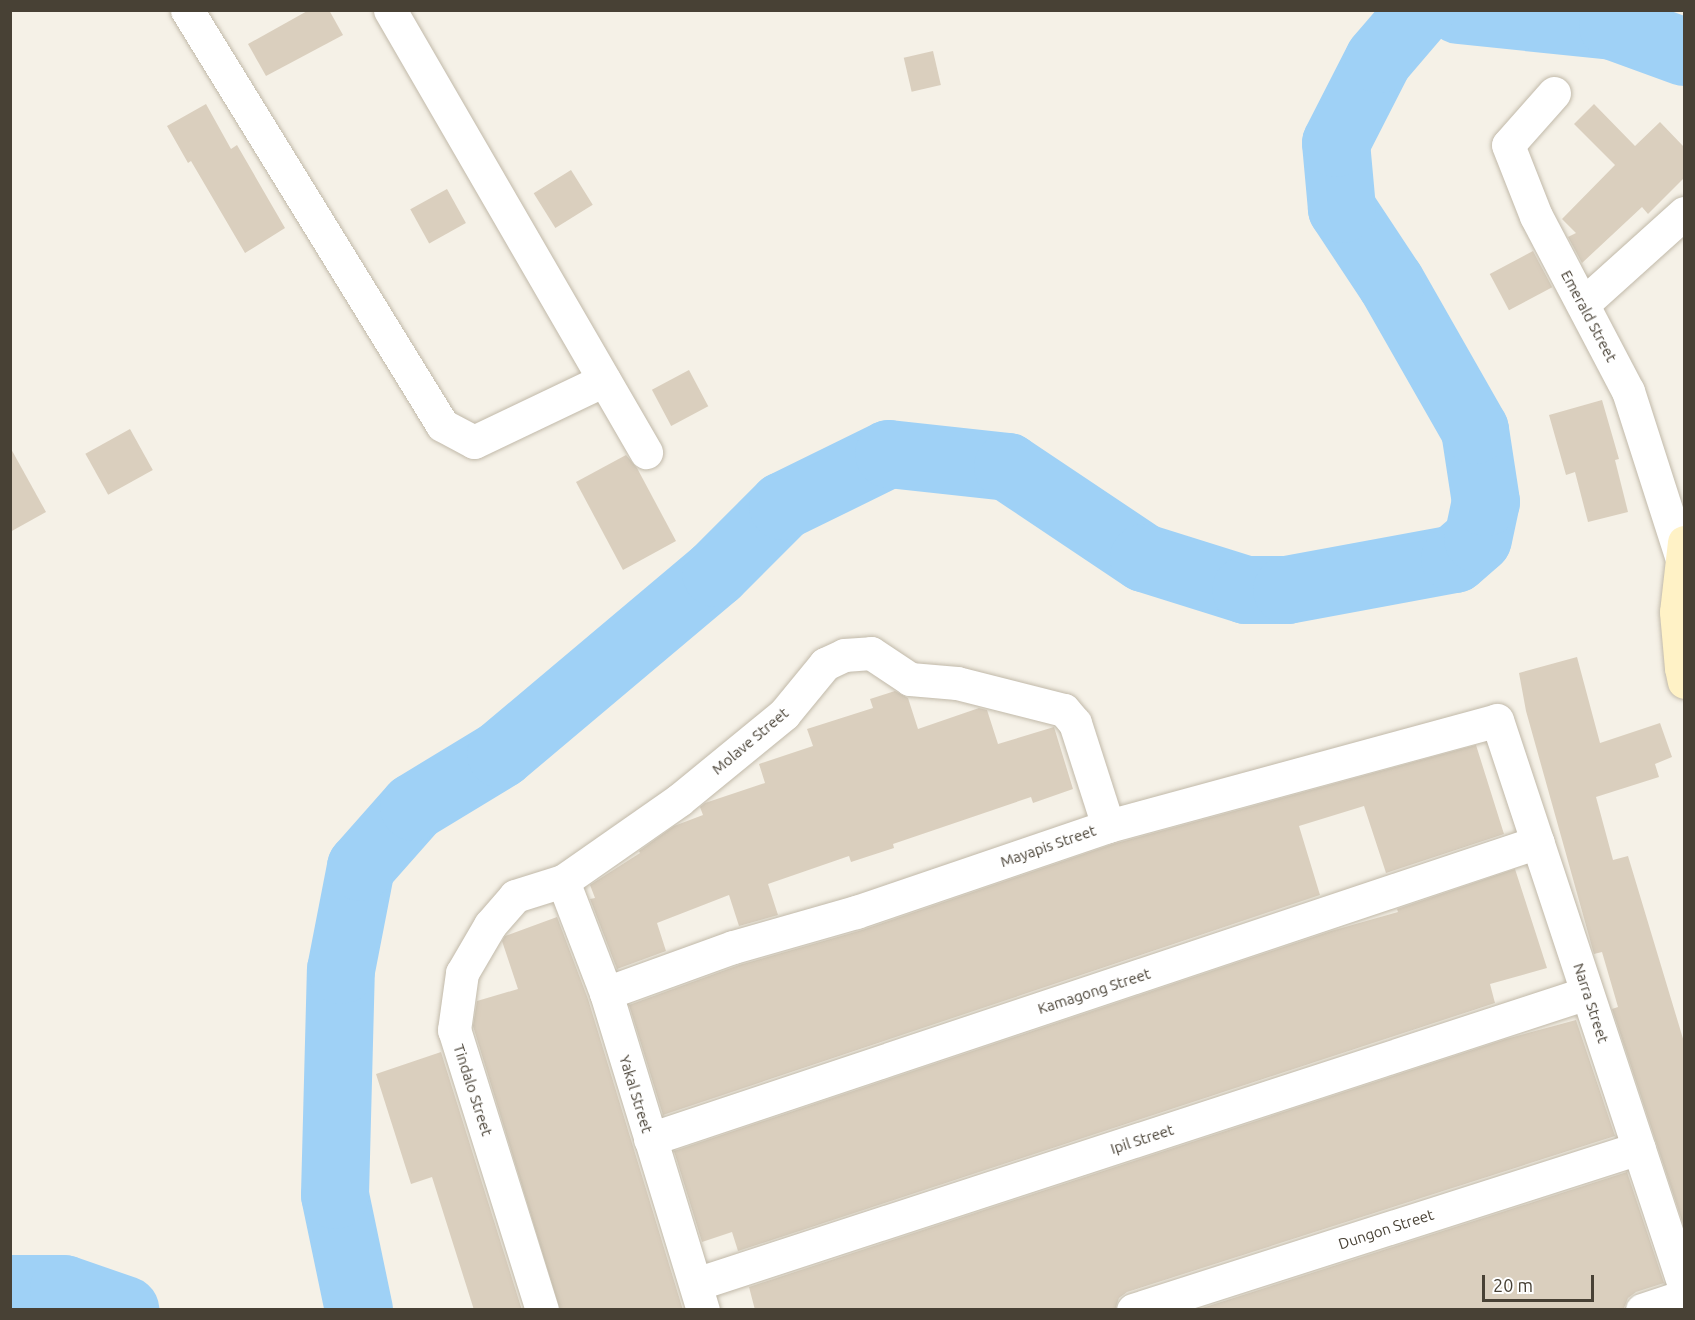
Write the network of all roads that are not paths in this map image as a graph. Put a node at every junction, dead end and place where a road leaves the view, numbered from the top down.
1 (187, 10) edge
2 (390, 10) edge
3 (1554, 93) dead end
4 (1684, 213) edge
5 (1582, 304) junction
6 (604, 380) junction
7 (646, 452) dead end
8 (1683, 549) edge
9 (1683, 672) edge
10 (1497, 720) joint
11 (1108, 826) junction
12 (1538, 843) junction
13 (563, 881) junction
14 (606, 993) junction
15 (1587, 993) junction
16 (650, 1139) junction
17 (1639, 1148) junction
18 (1684, 1285) edge
19 (1684, 1296) edge
20 (699, 1297) edge
21 (542, 1310) edge
22 (1133, 1310) edge
23 (1642, 1310) edge

1 - 6 street
2 - 6 street
3 - 5 street, Emerald Street
4 - 5 street
5 - 8 street, Emerald Street
6 - 7 street
8 - 9 street, Emerald Street
10 - 11 street, Mayapis Street
10 - 12 street, Narra Street
11 - 13 street, Molave Street
11 - 14 street, Mayapis Street
12 - 15 street, Narra Street
12 - 16 street, Kamagong Street
13 - 14 street, Yakal Street
13 - 21 street, Tindalo Street
14 - 16 street, Yakal Street
15 - 17 street, Narra Street
15 - 20 street, Ipil Street
16 - 20 street, Yakal Street
17 - 18 street, Narra Street
17 - 22 street, Dungon Street
19 - 23 street

